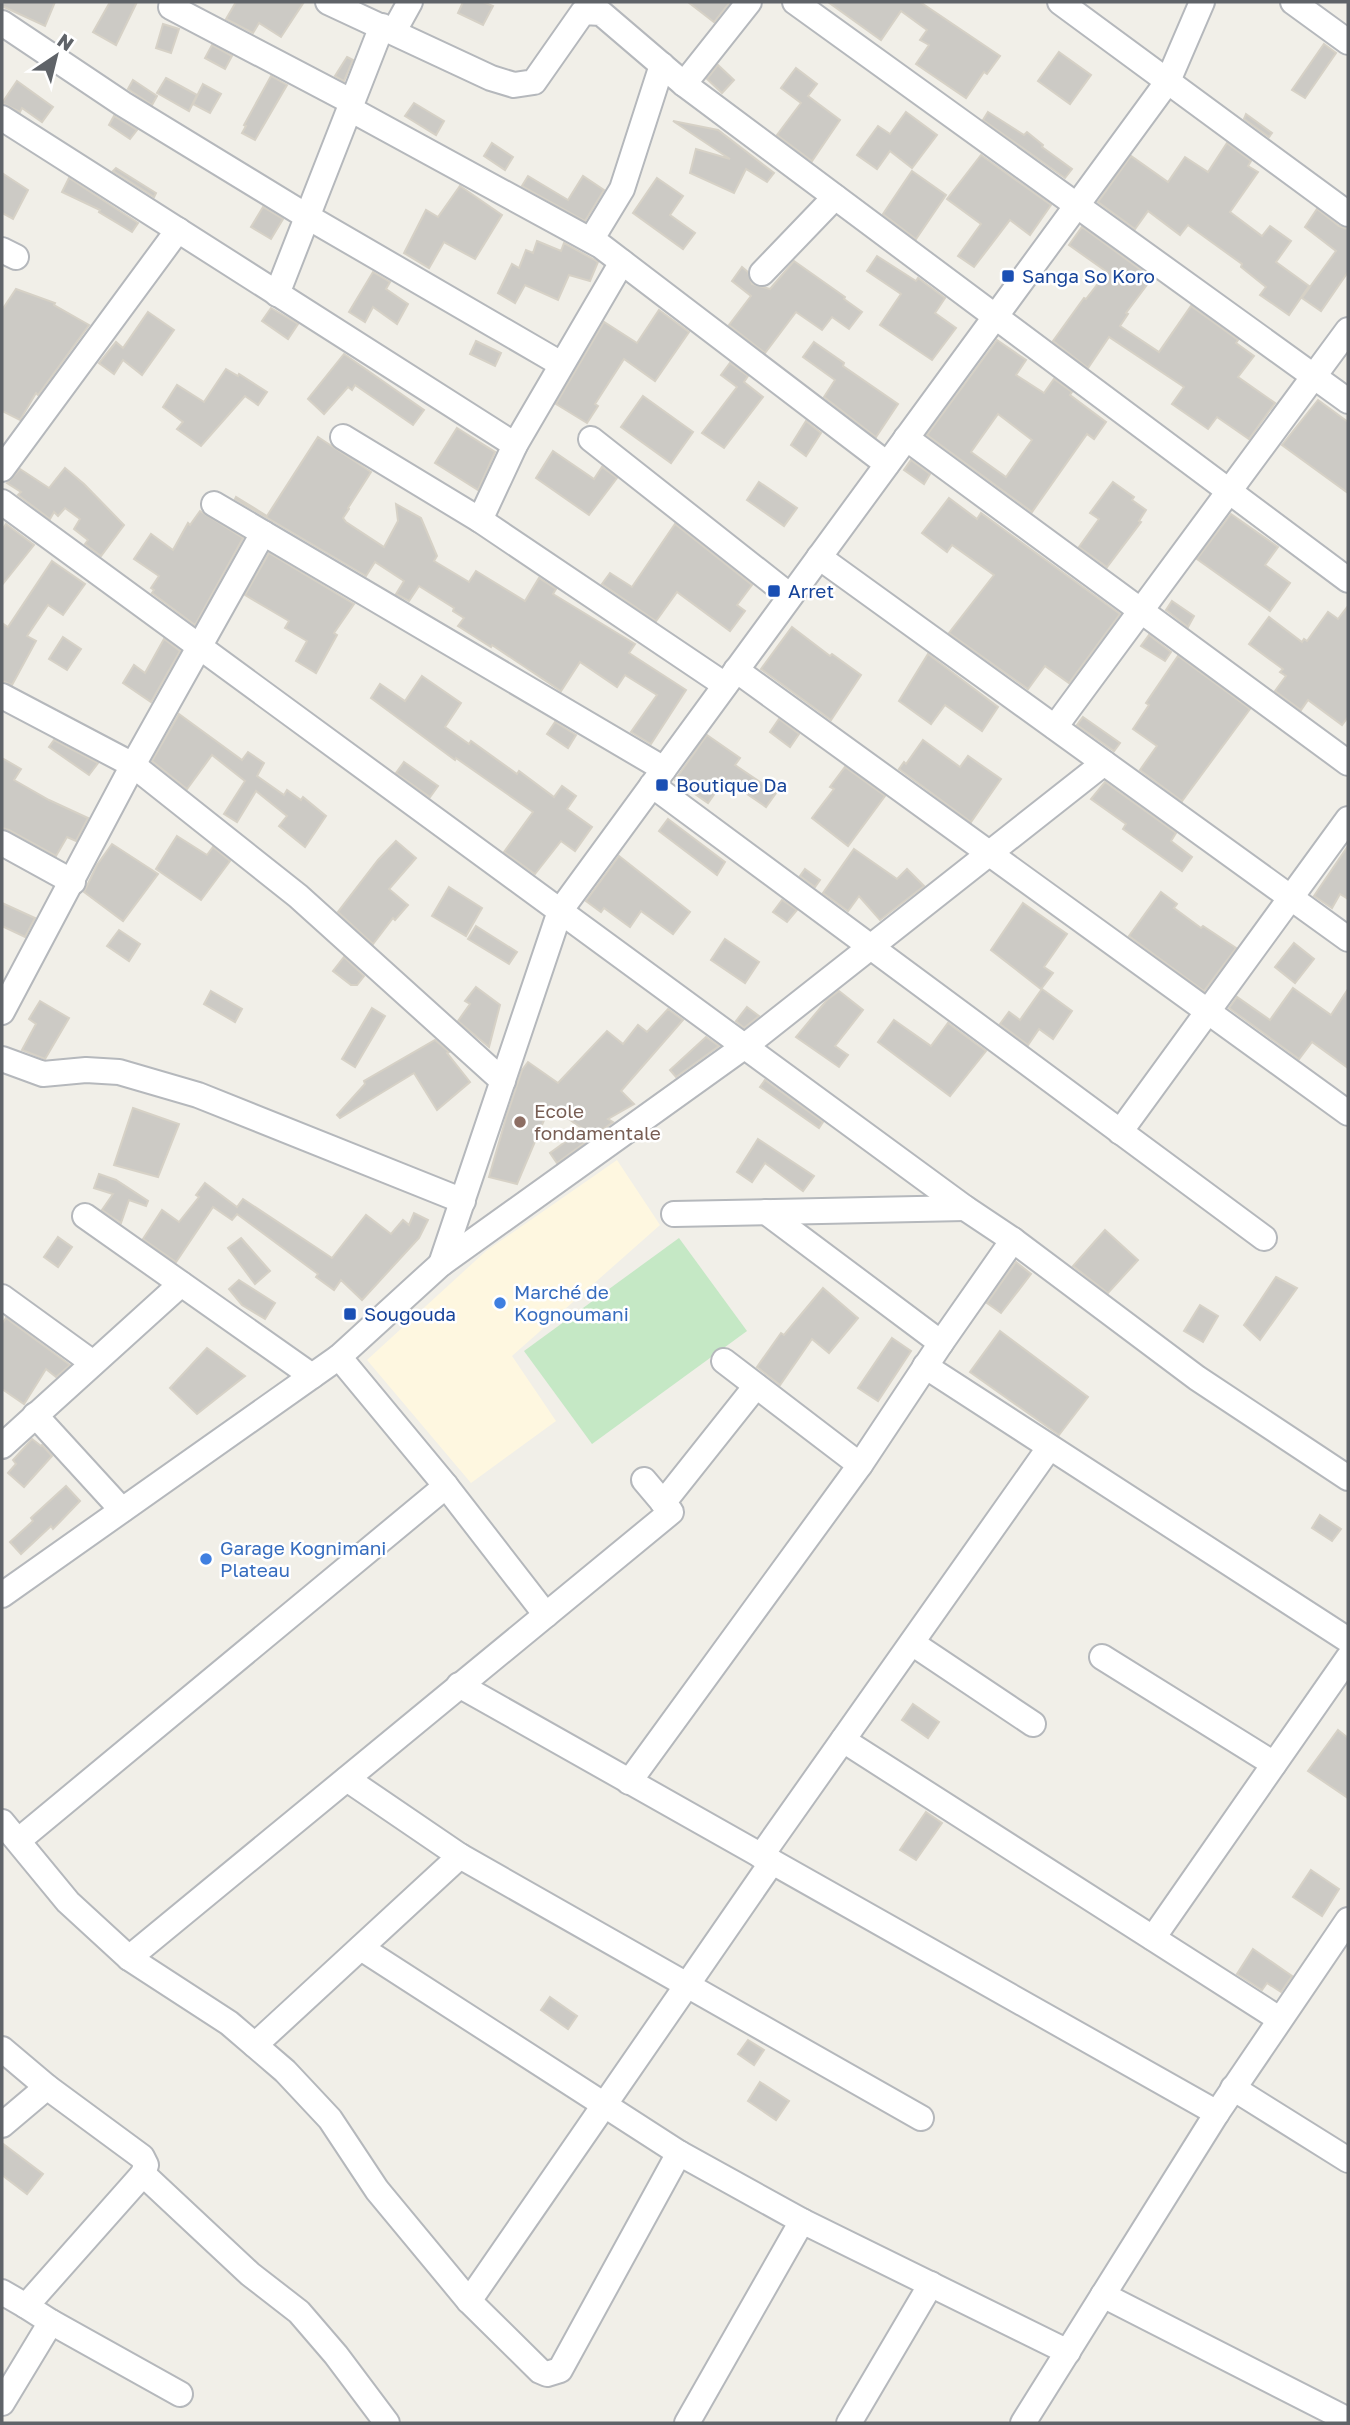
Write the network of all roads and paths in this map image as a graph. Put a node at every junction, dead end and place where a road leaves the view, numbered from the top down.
1 (174, 2) edge
2 (328, 2) edge
3 (410, 2) edge
4 (749, 2) edge
5 (795, 2) edge
6 (1060, 2) edge
7 (1202, 2) edge
8 (1293, 2) edge
9 (2, 23) edge
10 (388, 29) junction
11 (1348, 42) edge
12 (662, 65) junction
13 (1168, 81) junction
14 (684, 84) junction
15 (351, 106) junction
16 (2, 118) edge
17 (835, 197) junction
18 (1076, 205) junction
19 (1348, 214) edge
20 (308, 217) junction
21 (178, 230) junction
22 (592, 240) junction
23 (622, 262) junction
24 (762, 273) dead end
25 (277, 294) junction
26 (995, 316) junction
27 (1348, 330) edge
28 (561, 364) junction
29 (1314, 376) junction
30 (1348, 401) edge
31 (12, 434) edge
32 (343, 437) dead end
33 (906, 438) junction
34 (591, 439) dead end
35 (515, 445) junction
36 (887, 464) junction
37 (2, 468) edge
38 (1229, 491) junction
39 (2, 502) edge
40 (214, 504) dead end
41 (480, 520) junction
42 (263, 533) junction
43 (819, 557) junction
44 (1348, 580) edge
45 (790, 596) junction
46 (1141, 611) junction
47 (199, 646) junction
48 (731, 677) junction
49 (2, 696) edge
50 (1055, 727) junction
51 (1104, 763) junction
52 (1348, 763) edge
53 (133, 765) junction
54 (658, 777) junction
55 (1348, 819) edge
56 (2, 843) edge
57 (989, 853) junction
58 (73, 882) junction
59 (1291, 897) junction
60 (560, 911) junction
61 (1348, 939) edge
62 (870, 947) junction
63 (2, 1012) edge
64 (1208, 1012) junction
65 (745, 1046) junction
66 (2, 1059) edge
67 (503, 1081) junction
68 (1348, 1113) edge
69 (1120, 1132) junction
70 (463, 1201) junction
71 (965, 1208) junction
72 (766, 1212) junction
73 (674, 1214) dead end
74 (85, 1216) dead end
75 (1264, 1238) dead end
76 (1013, 1240) junction
77 (441, 1264) junction
78 (181, 1284) junction
79 (2, 1297) edge
80 (941, 1343) junction
81 (339, 1357) junction
82 (724, 1361) dead end
83 (93, 1363) junction
84 (925, 1366) junction
85 (312, 1376) junction
86 (756, 1386) junction
87 (35, 1415) junction
88 (2, 1446) edge
89 (1049, 1448) junction
90 (860, 1465) junction
91 (1348, 1478) edge
92 (644, 1480) dead end
93 (446, 1486) junction
94 (663, 1503) junction
95 (122, 1510) junction
96 (2, 1595) edge
97 (545, 1615) junction
98 (1348, 1640) edge
99 (912, 1643) junction
100 (1101, 1657) dead end
101 (1348, 1658) edge
102 (459, 1685) junction
103 (1033, 1724) dead end
104 (843, 1740) junction
105 (1274, 1764) junction
106 (347, 1779) junction
107 (629, 1782) junction
108 (2, 1822) edge
109 (19, 1840) junction
110 (460, 1856) junction
111 (766, 1859) junction
112 (1348, 1920) edge
113 (1153, 1938) junction
114 (361, 1948) junction
115 (129, 1958) junction
116 (686, 1985) junction
117 (1273, 2015) dead end
118 (255, 2045) junction
119 (2, 2049) edge
120 (47, 2087) junction
121 (1234, 2088) junction
122 (604, 2104) junction
123 (1217, 2113) junction
124 (920, 2118) dead end
125 (2, 2125) edge
126 (679, 2153) junction
127 (1348, 2160) edge
128 (143, 2174) junction
129 (802, 2221) junction
130 (930, 2284) junction
131 (2, 2292) edge
132 (1103, 2295) junction
133 (469, 2301) junction
134 (26, 2306) junction
135 (51, 2322) junction
136 (1068, 2352) junction
137 (180, 2394) dead end
138 (2, 2403) edge
139 (1034, 2420) edge
140 (1348, 2420) edge
141 (387, 2423) edge
142 (687, 2423) edge
143 (849, 2423) edge

1 - 15 street
2 - 10 street
3 - 10 street
4 - 14 street
5 - 18 street
6 - 13 street
7 - 13 street
8 - 11 street
9 - 20 street
10 - 12 street
10 - 15 street
12 - 14 street
12 - 22 street
13 - 18 street
13 - 19 street
14 - 17 street
15 - 20 street
15 - 22 street
16 - 21 street
17 - 24 street
17 - 26 street
18 - 26 street
18 - 29 street
20 - 25 street
20 - 28 street
21 - 25 street
21 - 31 street
22 - 23 street
23 - 28 street
23 - 36 street
25 - 35 street
26 - 33 street
26 - 38 street
27 - 29 street
28 - 35 street
29 - 30 street
29 - 38 street
31 - 37 street
32 - 41 street
33 - 36 street
33 - 46 street
34 - 45 street
35 - 41 street
36 - 43 street
38 - 44 street
38 - 46 street
39 - 47 street
40 - 42 street
41 - 48 street
42 - 47 street
42 - 54 street
43 - 45 street
43 - 50 street
45 - 48 street
46 - 50 street
46 - 52 street
47 - 53 street
47 - 60 street
48 - 54 street
48 - 57 street
49 - 53 street
50 - 51 street
51 - 57 street
51 - 59 street
53 - 58 street
53 - 67 street
54 - 60 street
54 - 62 street
55 - 59 street
56 - 58 street
57 - 62 street
57 - 64 street
58 - 63 street
59 - 61 street
59 - 64 street
60 - 65 street
60 - 67 street
62 - 65 street
62 - 69 street
64 - 68 street
64 - 69 street
65 - 71 street
65 - 77 street
66 - 70 street
67 - 70 street
69 - 75 street
70 - 77 street
71 - 72 street
71 - 76 street
72 - 73 street
72 - 80 street
74 - 78 street
76 - 80 street
76 - 91 street
77 - 81 street
78 - 83 street
78 - 85 street
79 - 83 street
80 - 84 street
81 - 85 street
81 - 93 street
82 - 86 street
83 - 87 street
84 - 89 street
84 - 90 street
85 - 95 street
86 - 90 street
86 - 94 street
87 - 88 street
87 - 95 street
89 - 98 street
89 - 99 street
90 - 107 street
92 - 94 street
93 - 97 street
93 - 109 street
94 - 97 street
95 - 96 street
97 - 102 street
99 - 103 street
99 - 104 street
100 - 105 street
101 - 105 street
102 - 106 street
102 - 107 street
104 - 111 street
104 - 113 street
105 - 113 street
106 - 110 street
106 - 115 street
107 - 111 street
108 - 109 street
109 - 115 street
110 - 114 street
110 - 116 street
111 - 116 street
111 - 123 street
112 - 121 street
113 - 117 street
114 - 118 street
114 - 122 street
115 - 118 street
116 - 122 street
116 - 124 street
118 - 133 street
119 - 120 street
120 - 125 street
120 - 128 street
121 - 123 street
121 - 127 street
122 - 126 street
122 - 133 street
123 - 132 street
126 - 129 street
126 - 133 street
128 - 134 street
128 - 141 street
129 - 130 street
129 - 142 street
130 - 136 street
130 - 143 street
131 - 134 street
132 - 136 street
132 - 140 street
134 - 135 street
135 - 137 street
135 - 138 street
136 - 139 street

